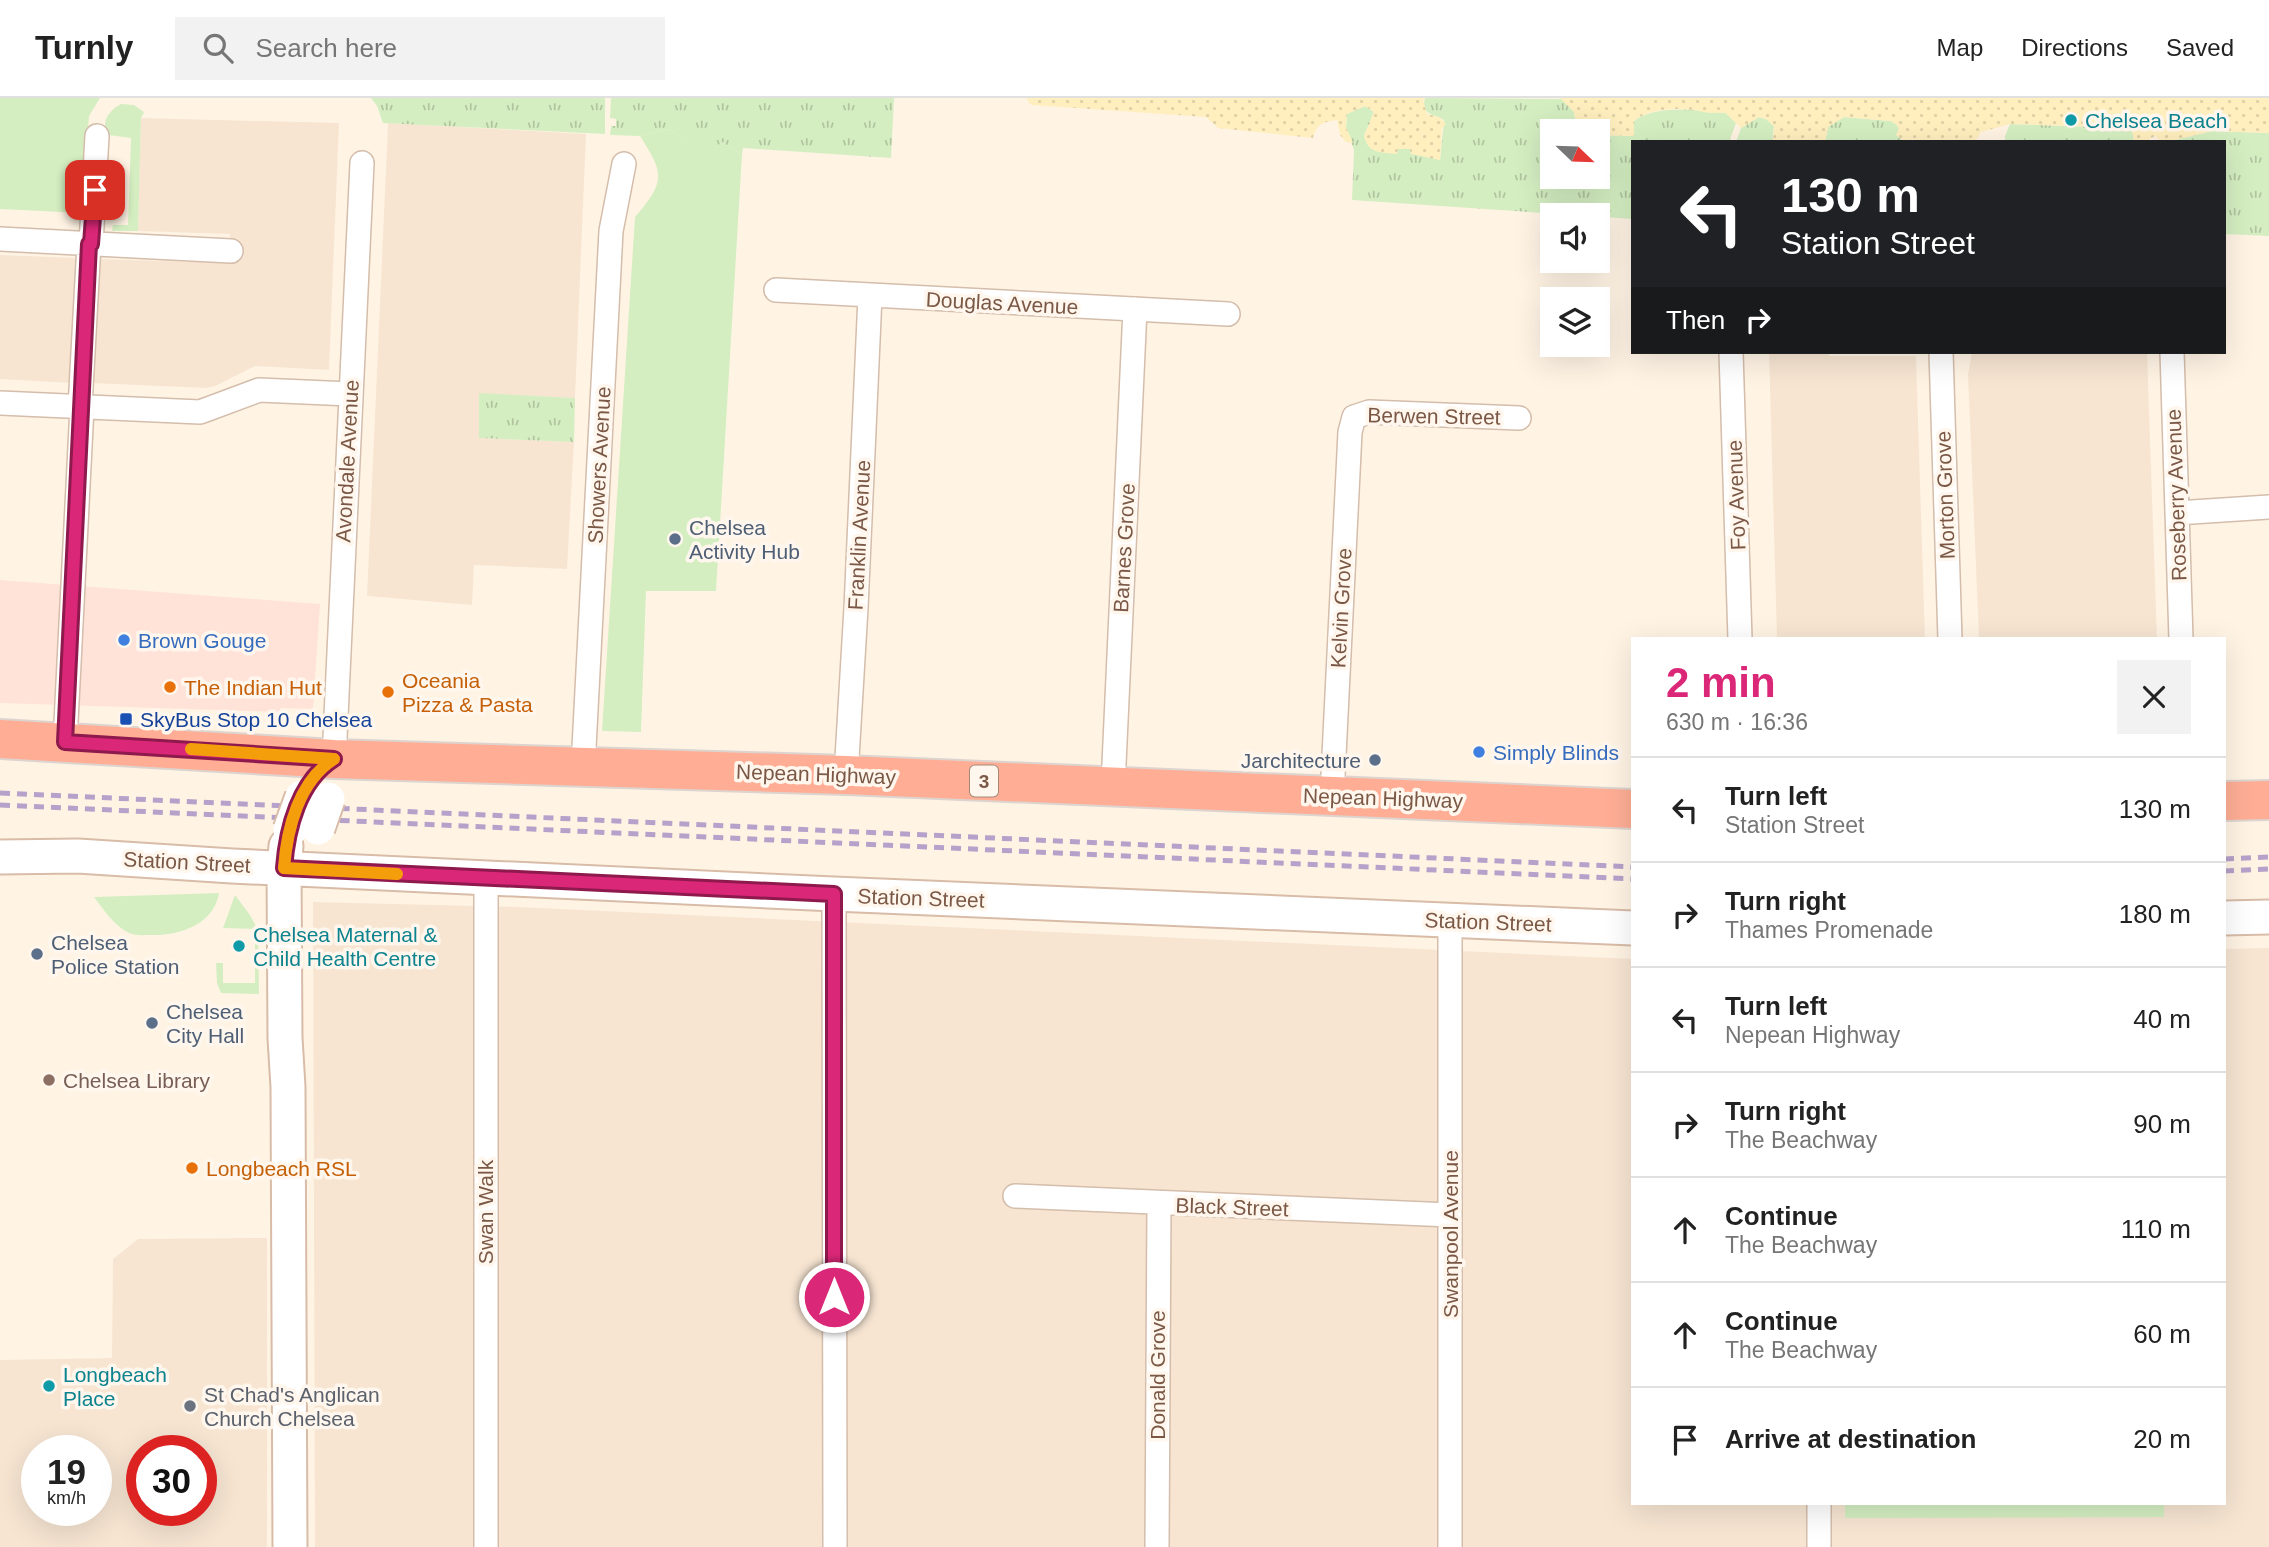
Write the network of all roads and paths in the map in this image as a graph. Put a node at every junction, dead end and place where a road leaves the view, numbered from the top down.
1 (97, 136) dead end
2 (362, 163) dead end
3 (625, 164) dead end
4 (0, 239) edge
5 (90, 244) junction
6 (231, 251) dead end
7 (776, 290) dead end
8 (870, 296) junction
9 (1135, 309) junction
10 (1228, 314) dead end
11 (1731, 354) edge
12 (1941, 354) edge
13 (2172, 354) edge
14 (350, 394) junction
15 (0, 403) edge
16 (81, 407) junction
17 (1519, 418) dead end
18 (1353, 421) joint
19 (2269, 507) edge
20 (2176, 513) junction
21 (1740, 637) edge
22 (1950, 637) edge
23 (2181, 637) edge
24 (0, 739) edge
25 (65, 742) junction
26 (334, 759) junction
27 (583, 767) junction
28 (846, 775) junction
29 (1113, 786) junction
30 (1332, 796) junction
31 (2269, 800) edge
32 (2226, 801) edge
33 (1631, 809) edge
34 (0, 857) edge
35 (284, 868) junction
36 (486, 878) junction
37 (834, 894) junction
38 (2269, 917) edge
39 (2226, 918) edge
40 (1450, 921) junction
41 (1631, 928) edge
42 (1016, 1196) dead end
43 (1159, 1204) junction
44 (1450, 1215) junction
45 (1819, 1505) edge
46 (290, 1547) edge
47 (486, 1547) edge
48 (835, 1547) edge
49 (1157, 1547) edge
50 (1450, 1547) edge
51 (1819, 1547) edge

1 - 5 street
2 - 14 street, Avondale Avenue
3 - 27 street, Showers Avenue
4 - 5 street
5 - 6 street
5 - 16 street
7 - 8 street, Douglas Avenue
8 - 9 street, Douglas Avenue
8 - 28 street, Franklin Avenue
9 - 10 street, Douglas Avenue
9 - 29 street, Barnes Grove
11 - 21 street, Foy Avenue
12 - 22 street, Morton Grove
13 - 20 street, Roseberry Avenue
14 - 16 street
14 - 26 street, Avondale Avenue
15 - 16 street
16 - 25 street
17 - 18 street, Berwen Street
18 - 30 street, Kelvin Grove
19 - 20 street
20 - 23 street, Roseberry Avenue
24 - 25 highway, Nepean Highway / 3
25 - 26 highway, Nepean Highway / 3
26 - 27 highway, Nepean Highway / 3
26 - 35 street
27 - 28 highway, Nepean Highway / 3
28 - 29 highway, Nepean Highway / 3
29 - 30 highway, Nepean Highway / 3
30 - 33 highway, Nepean Highway / 3
31 - 32 highway
34 - 35 street, Station Street
35 - 36 street, Station Street
35 - 46 street
36 - 37 street, Station Street
36 - 47 street, Swan Walk
37 - 40 street, Station Street
37 - 48 street
38 - 39 street
40 - 41 street, Station Street
40 - 44 street, Swanpool Avenue
42 - 43 street, Black Street
43 - 44 street, Black Street
43 - 49 street, Donald Grove
44 - 50 street, Swanpool Avenue
45 - 51 street

